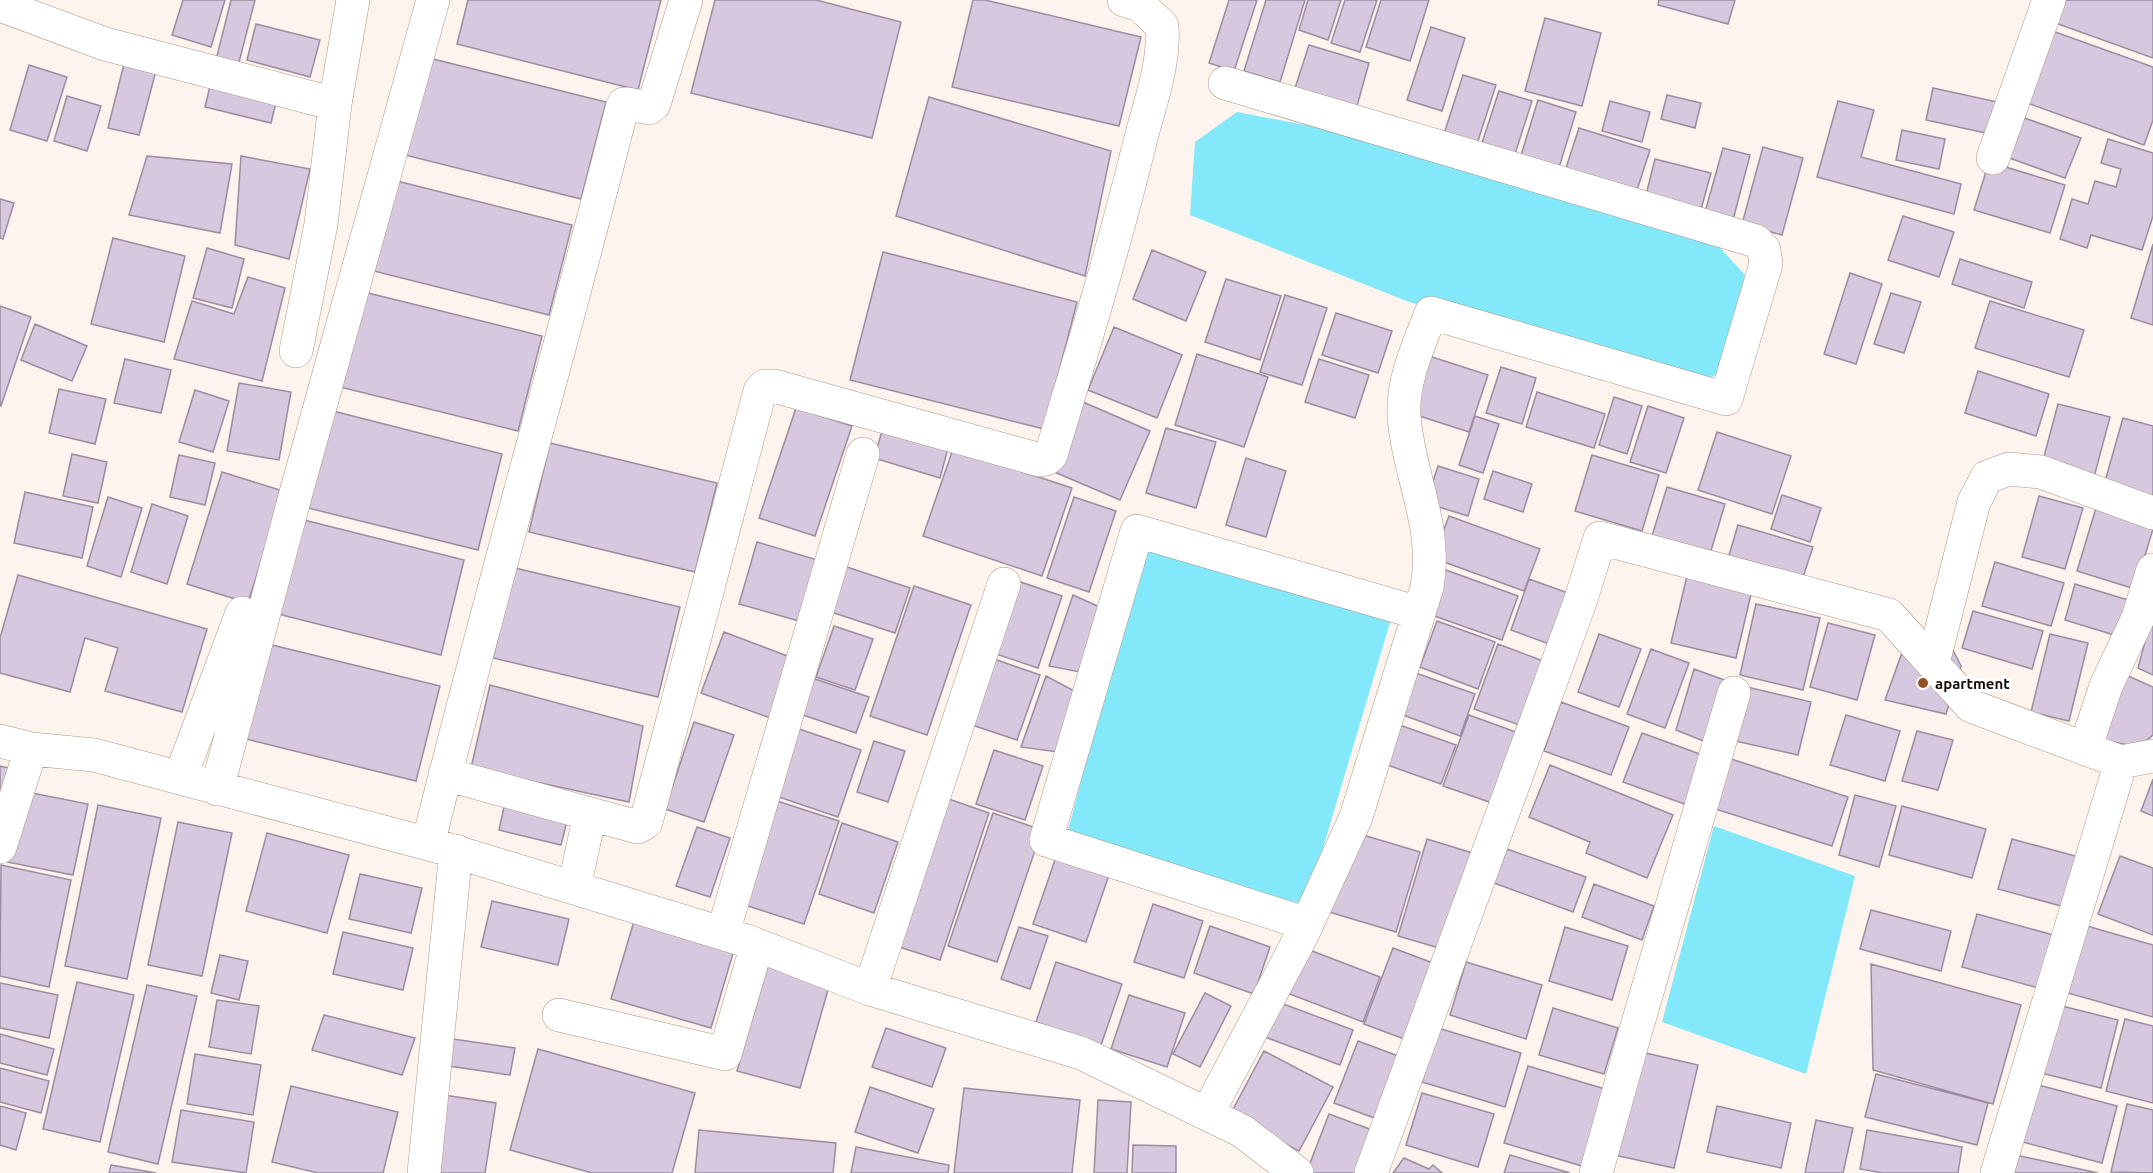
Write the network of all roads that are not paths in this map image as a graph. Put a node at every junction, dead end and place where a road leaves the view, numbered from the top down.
1 (353, 0) edge
2 (433, 0) edge
3 (686, 0) edge
4 (1124, 0) edge
5 (2049, 0) edge
6 (0, 5) edge
7 (1225, 83) dead end
8 (335, 104) junction
9 (1993, 158) dead end
10 (296, 351) dead end
11 (863, 454) dead end
12 (2153, 513) edge
13 (2153, 570) edge
14 (1004, 584) dead end
15 (242, 613) dead end
16 (1419, 613) junction
17 (1933, 663) junction
18 (1734, 693) dead end
19 (15, 745) edge
20 (2085, 749) junction
21 (2153, 756) edge
22 (2121, 762) junction
23 (445, 774) junction
24 (180, 778) junction
25 (217, 789) junction
26 (590, 814) junction
27 (0, 847) edge
28 (442, 848) junction
29 (574, 888) junction
30 (1307, 924) junction
31 (723, 933) junction
32 (757, 945) junction
33 (870, 989) junction
34 (559, 1015) dead end
35 (1207, 1114) junction
36 (424, 1173) edge
37 (1297, 1173) edge
38 (1371, 1173) edge
39 (1596, 1173) edge
40 (1997, 1173) edge

1 - 8 street
2 - 25 street
3 - 23 street
4 - 26 street
5 - 9 street
6 - 8 street
7 - 16 street
8 - 10 street
11 - 31 street
12 - 17 street
13 - 20 street
14 - 33 street
15 - 24 street
16 - 30 street
16 - 30 street
17 - 20 street
17 - 38 street
18 - 39 street
19 - 24 street
19 - 27 street
20 - 22 street
21 - 22 street
22 - 40 street
23 - 26 street
23 - 28 street
24 - 25 street
25 - 28 street
26 - 29 street
28 - 29 street
28 - 36 street
29 - 31 street
30 - 35 street
31 - 32 street
32 - 33 street
32 - 34 street
33 - 35 street
35 - 37 street

